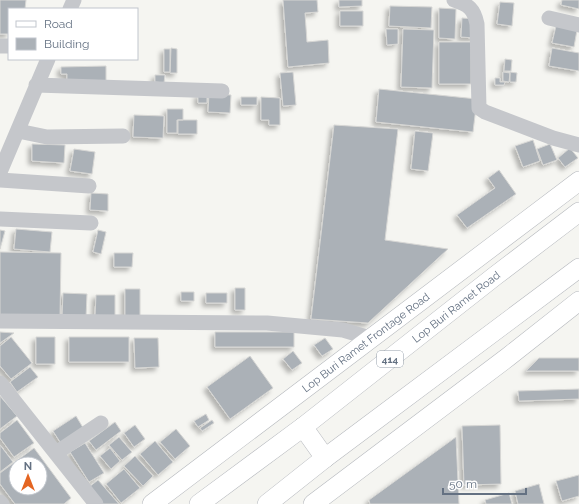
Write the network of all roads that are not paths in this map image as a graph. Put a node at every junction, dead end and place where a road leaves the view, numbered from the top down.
1 (454, 0) edge
2 (549, 18) dead end
3 (579, 24) edge
4 (48, 60) edge
5 (36, 85) junction
6 (222, 91) dead end
7 (123, 136) dead end
8 (11, 137) edge
9 (579, 145) edge
10 (0, 172) edge
11 (0, 180) edge
12 (579, 180) edge
13 (89, 186) dead end
14 (579, 196) edge
15 (579, 212) edge
16 (0, 219) edge
17 (91, 223) dead end
18 (579, 268) edge
19 (495, 276) junction
20 (579, 301) edge
21 (0, 321) edge
22 (370, 338) junction
23 (0, 383) edge
24 (101, 423) dead end
25 (303, 427) junction
26 (56, 453) junction
27 (325, 458) junction
28 (317, 503) edge
29 (96, 504) edge
30 (152, 504) edge
31 (199, 504) edge
32 (266, 504) edge

1 - 9 street
2 - 3 street
4 - 5 street
5 - 6 street
5 - 8 street
7 - 8 street
8 - 10 street
11 - 13 street
12 - 22 main road, Lop Buri Ramet Frontage Road / 414
14 - 19 main road
15 - 19 main road, Lop Buri Ramet Road / 414
16 - 17 street
18 - 27 main road
19 - 25 main road, Lop Buri Ramet Road / 414
20 - 28 main road
21 - 22 street
22 - 30 main road, Lop Buri Ramet Frontage Road / 414
23 - 26 street
24 - 26 street
25 - 27 main road
25 - 31 main road, Lop Buri Ramet Road / 414
26 - 29 street
27 - 32 main road

